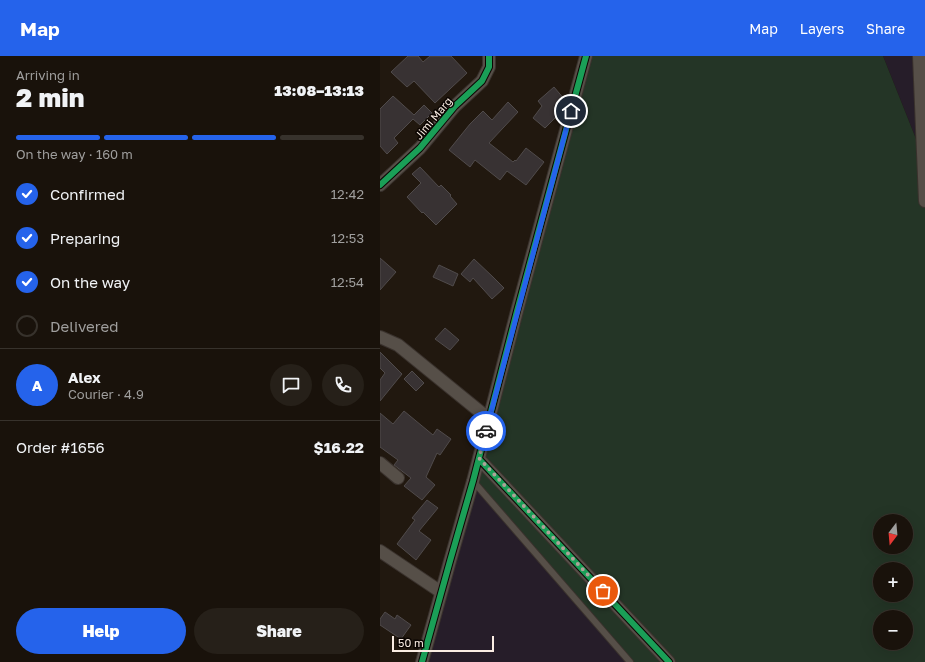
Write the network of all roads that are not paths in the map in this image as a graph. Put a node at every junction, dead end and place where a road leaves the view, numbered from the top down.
1 (489, 56) edge
2 (586, 56) edge
3 (919, 56) edge
4 (924, 154) edge
5 (380, 185) edge
6 (925, 201) edge
7 (380, 338) edge
8 (489, 419) junction
9 (479, 458) junction
10 (380, 463) edge
11 (398, 478) dead end
12 (473, 481) junction
13 (380, 551) edge
14 (441, 592) junction
15 (422, 662) edge
16 (630, 662) edge
17 (669, 662) edge

1 - 5 street, Jimi Marg
2 - 8 street
3 - 4 street
4 - 6 street
7 - 8 street
8 - 9 street
9 - 12 street
9 - 17 street
10 - 11 street
12 - 14 street
12 - 16 lane
13 - 14 street
14 - 15 street

